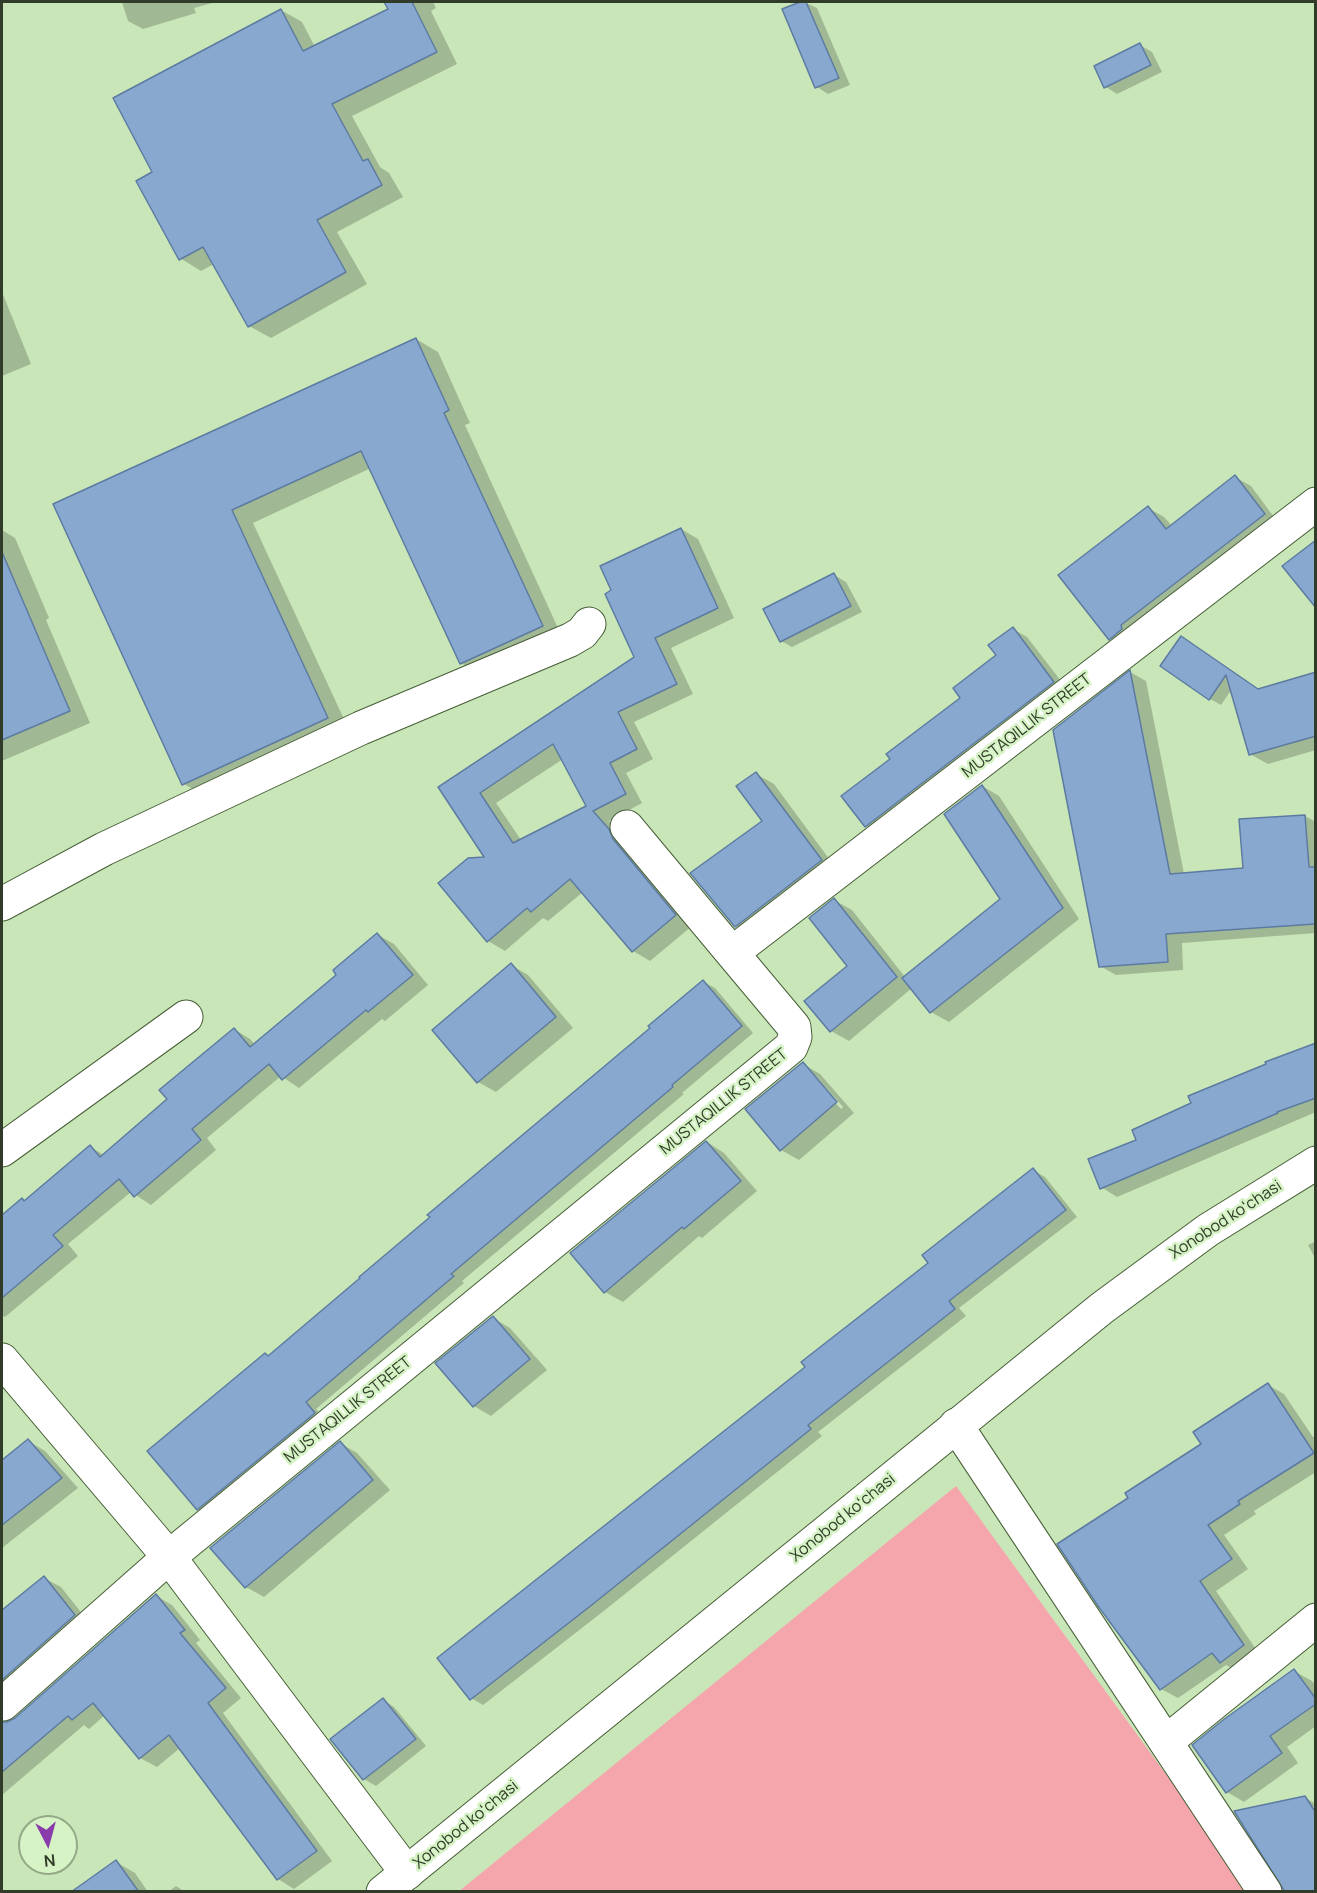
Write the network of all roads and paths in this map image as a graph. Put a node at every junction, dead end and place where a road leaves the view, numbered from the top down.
1 (1316, 504) edge
2 (589, 624) dead end
3 (627, 827) dead end
4 (2, 904) edge
5 (732, 953) junction
6 (186, 1017) dead end
7 (2, 1150) edge
8 (1316, 1163) edge
9 (2, 1360) edge
10 (956, 1425) junction
11 (169, 1557) junction
12 (1316, 1620) edge
13 (3, 1704) edge
14 (1166, 1742) junction
15 (395, 1882) edge
16 (1265, 1892) edge

1 - 5 street, MUSTAQILLIK STREET
2 - 4 street
3 - 5 street
5 - 11 street, MUSTAQILLIK STREET
6 - 7 street
8 - 10 street, Xonobod koʻchasi
9 - 11 street
10 - 14 street
10 - 15 street, Xonobod koʻchasi
11 - 13 street, MUSTAQILLIK STREET
11 - 15 street
12 - 14 street
14 - 16 street

